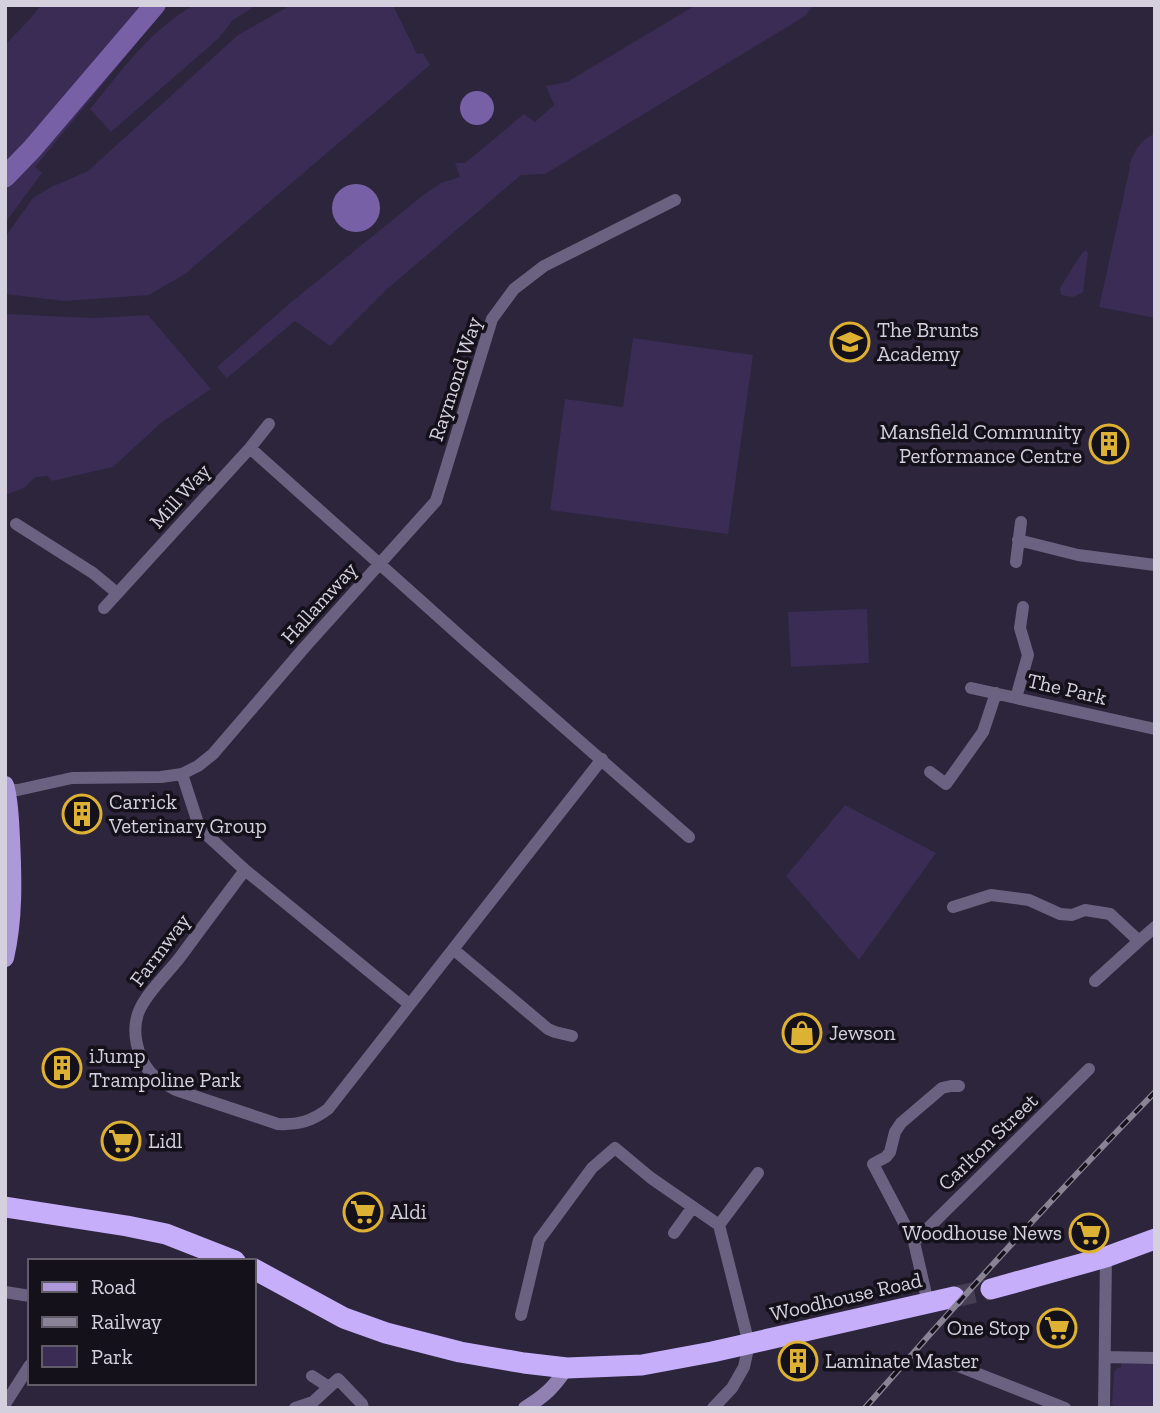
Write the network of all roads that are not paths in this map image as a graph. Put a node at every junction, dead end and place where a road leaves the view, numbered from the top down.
1 (675, 200) dead end
2 (270, 424) dead end
3 (250, 448) junction
4 (1021, 522) dead end
5 (16, 524) dead end
6 (1018, 540) junction
7 (1016, 562) dead end
8 (380, 565) junction
9 (1155, 565) edge
10 (117, 593) junction
11 (1023, 607) dead end
12 (104, 608) dead end
13 (971, 688) dead end
14 (996, 693) junction
15 (1016, 698) junction
16 (1155, 729) edge
17 (602, 759) junction
18 (930, 772) dead end
19 (182, 774) junction
20 (6, 788) edge
21 (689, 836) dead end
22 (245, 870) junction
23 (9, 882) edge
24 (953, 907) dead end
25 (1155, 927) edge
26 (1139, 941) junction
27 (453, 949) junction
28 (5, 958) edge
29 (1095, 981) dead end
30 (409, 1004) junction
31 (572, 1036) dead end
32 (1089, 1069) dead end
33 (960, 1086) dead end
34 (758, 1173) dead end
35 (5, 1207) edge
36 (692, 1208) junction
37 (719, 1225) junction
38 (674, 1233) dead end
39 (1155, 1239) edge
40 (914, 1241) junction
41 (1106, 1257) junction
42 (230, 1259) edge
43 (256, 1270) edge
44 (991, 1289) tunnel mouth
45 (5, 1292) edge
46 (28, 1296) edge
47 (954, 1297) tunnel mouth
48 (929, 1303) junction
49 (521, 1315) dead end
50 (749, 1344) junction
51 (1105, 1357) junction
52 (1155, 1358) edge
53 (958, 1366) dead end
54 (28, 1368) edge
55 (567, 1368) junction
56 (312, 1376) dead end
57 (329, 1387) junction
58 (5, 1404) edge
59 (295, 1408) edge
60 (363, 1408) edge
61 (525, 1408) edge
62 (713, 1408) edge
63 (1065, 1408) edge
64 (1104, 1408) edge

1 - 8 street, Raymond Way
2 - 3 street, Mill Way
3 - 8 street
3 - 10 street, Mill Way
4 - 6 street
5 - 10 street
6 - 7 street
6 - 9 street
8 - 17 street, Hallamway
8 - 19 street, Hallamway
10 - 12 street, Mill Way
11 - 15 street
13 - 14 street, The Park
14 - 15 street, The Park
14 - 18 street
15 - 16 street, The Park
17 - 21 street, Hallamway
17 - 27 street, Farmway
19 - 20 street, Hallamway
19 - 22 street
20 - 23 main road
22 - 30 street
22 - 30 street, Farmway
23 - 28 main road
24 - 26 street
25 - 26 street
26 - 29 street
27 - 30 street, Farmway
27 - 31 street
32 - 40 street, Carlton Street
33 - 40 street
34 - 37 street
35 - 42 highway
36 - 37 street
36 - 38 street
36 - 49 street
37 - 50 street
39 - 41 highway
40 - 48 street
41 - 44 highway
41 - 51 street
43 - 55 highway, Woodhouse Road
45 - 46 street
47 - 48 highway, Woodhouse Road
48 - 50 highway, Woodhouse Road
50 - 55 highway, Woodhouse Road
50 - 62 street
51 - 52 street
51 - 64 street
53 - 63 street
54 - 58 street
55 - 61 main road
56 - 57 street
57 - 59 street
57 - 60 street

